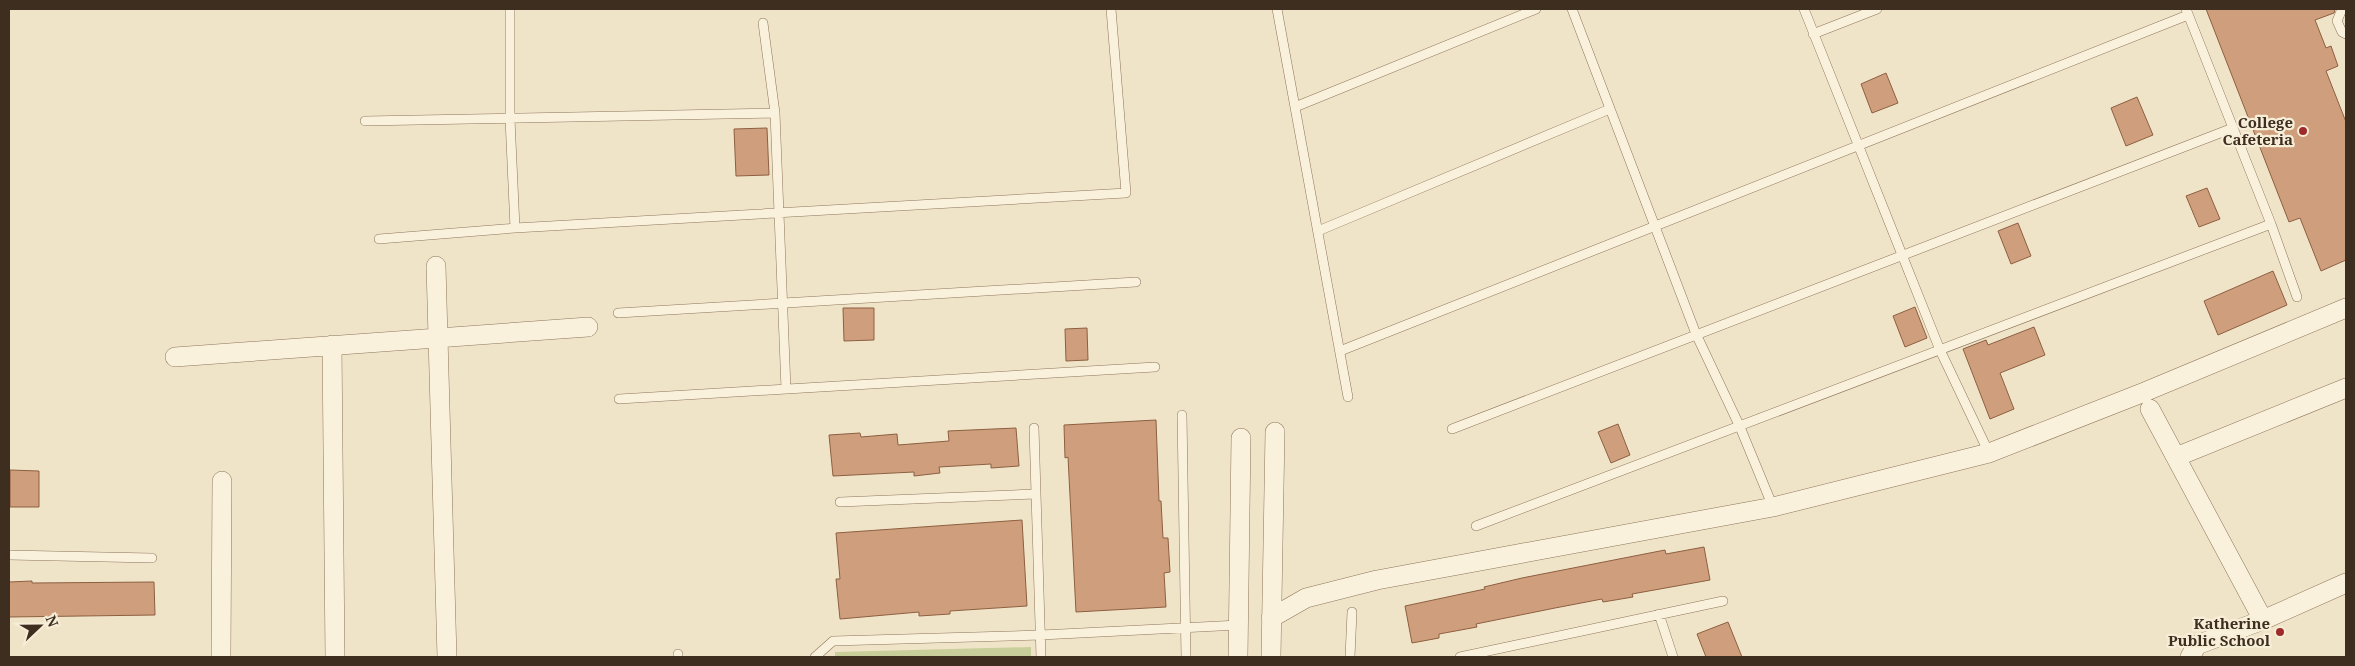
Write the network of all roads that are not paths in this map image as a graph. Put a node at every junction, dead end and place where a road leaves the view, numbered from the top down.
1 (510, 9) edge
2 (1111, 9) edge
3 (1277, 9) edge
4 (1536, 9) edge
5 (1572, 9) edge
6 (1804, 9) edge
7 (1877, 9) edge
8 (2342, 9) edge
9 (2187, 12) edge
10 (763, 23) dead end
11 (1814, 34) junction
12 (2346, 34) edge
13 (1295, 107) junction
14 (1610, 109) junction
15 (775, 113) junction
16 (510, 119) junction
17 (366, 121) dead end
18 (2233, 128) junction
19 (1858, 146) junction
20 (779, 213) junction
21 (2271, 224) junction
22 (1655, 226) junction
23 (515, 228) junction
24 (1318, 231) junction
25 (379, 239) dead end
26 (1902, 255) junction
27 (436, 266) dead end
28 (1136, 282) dead end
29 (2297, 297) dead end
30 (783, 303) junction
31 (2346, 308) edge
32 (618, 313) dead end
33 (588, 327) dead end
34 (1696, 334) junction
35 (438, 338) junction
36 (332, 345) junction
37 (1940, 350) junction
38 (1340, 351) junction
39 (174, 357) dead end
40 (1155, 367) dead end
41 (2346, 388) edge
42 (786, 389) junction
43 (1348, 396) dead end
44 (619, 399) dead end
45 (2150, 409) dead end
46 (1182, 416) dead end
47 (1740, 427) junction
48 (1034, 428) dead end
49 (1452, 429) dead end
50 (1275, 432) dead end
51 (1241, 438) dead end
52 (1989, 453) junction
53 (2176, 457) junction
54 (222, 482) dead end
55 (1035, 494) junction
56 (840, 502) dead end
57 (1774, 507) junction
58 (1476, 526) dead end
59 (9, 555) edge
60 (152, 558) dead end
61 (2346, 584) edge
62 (1723, 601) dead end
63 (1352, 612) dead end
64 (1659, 614) junction
65 (1271, 618) junction
66 (2263, 620) junction
67 (1239, 626) junction
68 (1186, 628) junction
69 (1041, 635) junction
70 (221, 657) edge
71 (336, 657) edge
72 (447, 657) edge
73 (815, 657) edge
74 (1041, 657) edge
75 (1186, 657) edge
76 (1238, 657) edge
77 (1270, 657) edge
78 (1350, 657) edge
79 (1460, 657) edge
80 (1673, 657) edge
81 (2190, 657) edge

1 - 16 lane
2 - 20 lane
3 - 13 lane
4 - 13 lane
5 - 14 lane
6 - 11 lane
7 - 11 lane
8 - 12 lane
9 - 18 lane
9 - 19 lane
10 - 15 lane
11 - 19 lane
13 - 24 lane
14 - 22 lane
14 - 24 lane
15 - 16 lane
15 - 20 lane
16 - 17 lane
16 - 23 lane
18 - 21 lane
18 - 26 lane
19 - 22 lane
19 - 26 lane
20 - 23 lane
20 - 30 lane
21 - 29 lane
21 - 37 lane
22 - 34 lane
22 - 38 lane
23 - 25 lane
24 - 38 lane
26 - 34 lane
26 - 37 lane
27 - 35 street
28 - 30 lane
30 - 32 lane
30 - 42 lane
31 - 52 street
33 - 35 street
34 - 47 lane
34 - 49 lane
35 - 36 street
35 - 72 street
36 - 39 street
36 - 71 street
37 - 47 lane
37 - 52 lane
38 - 43 lane
40 - 42 lane
41 - 53 street
42 - 44 lane
45 - 53 street
46 - 68 lane
47 - 57 lane
47 - 58 lane
48 - 55 lane
50 - 65 street
51 - 67 street
52 - 57 street
53 - 66 street
54 - 70 street
55 - 56 lane
55 - 69 lane
57 - 65 street
59 - 60 lane
61 - 66 street
62 - 64 lane
63 - 78 lane
64 - 79 lane
64 - 80 lane
65 - 77 street
66 - 81 street
67 - 68 lane
67 - 76 street
68 - 69 lane
68 - 75 lane
69 - 73 lane
69 - 74 lane

